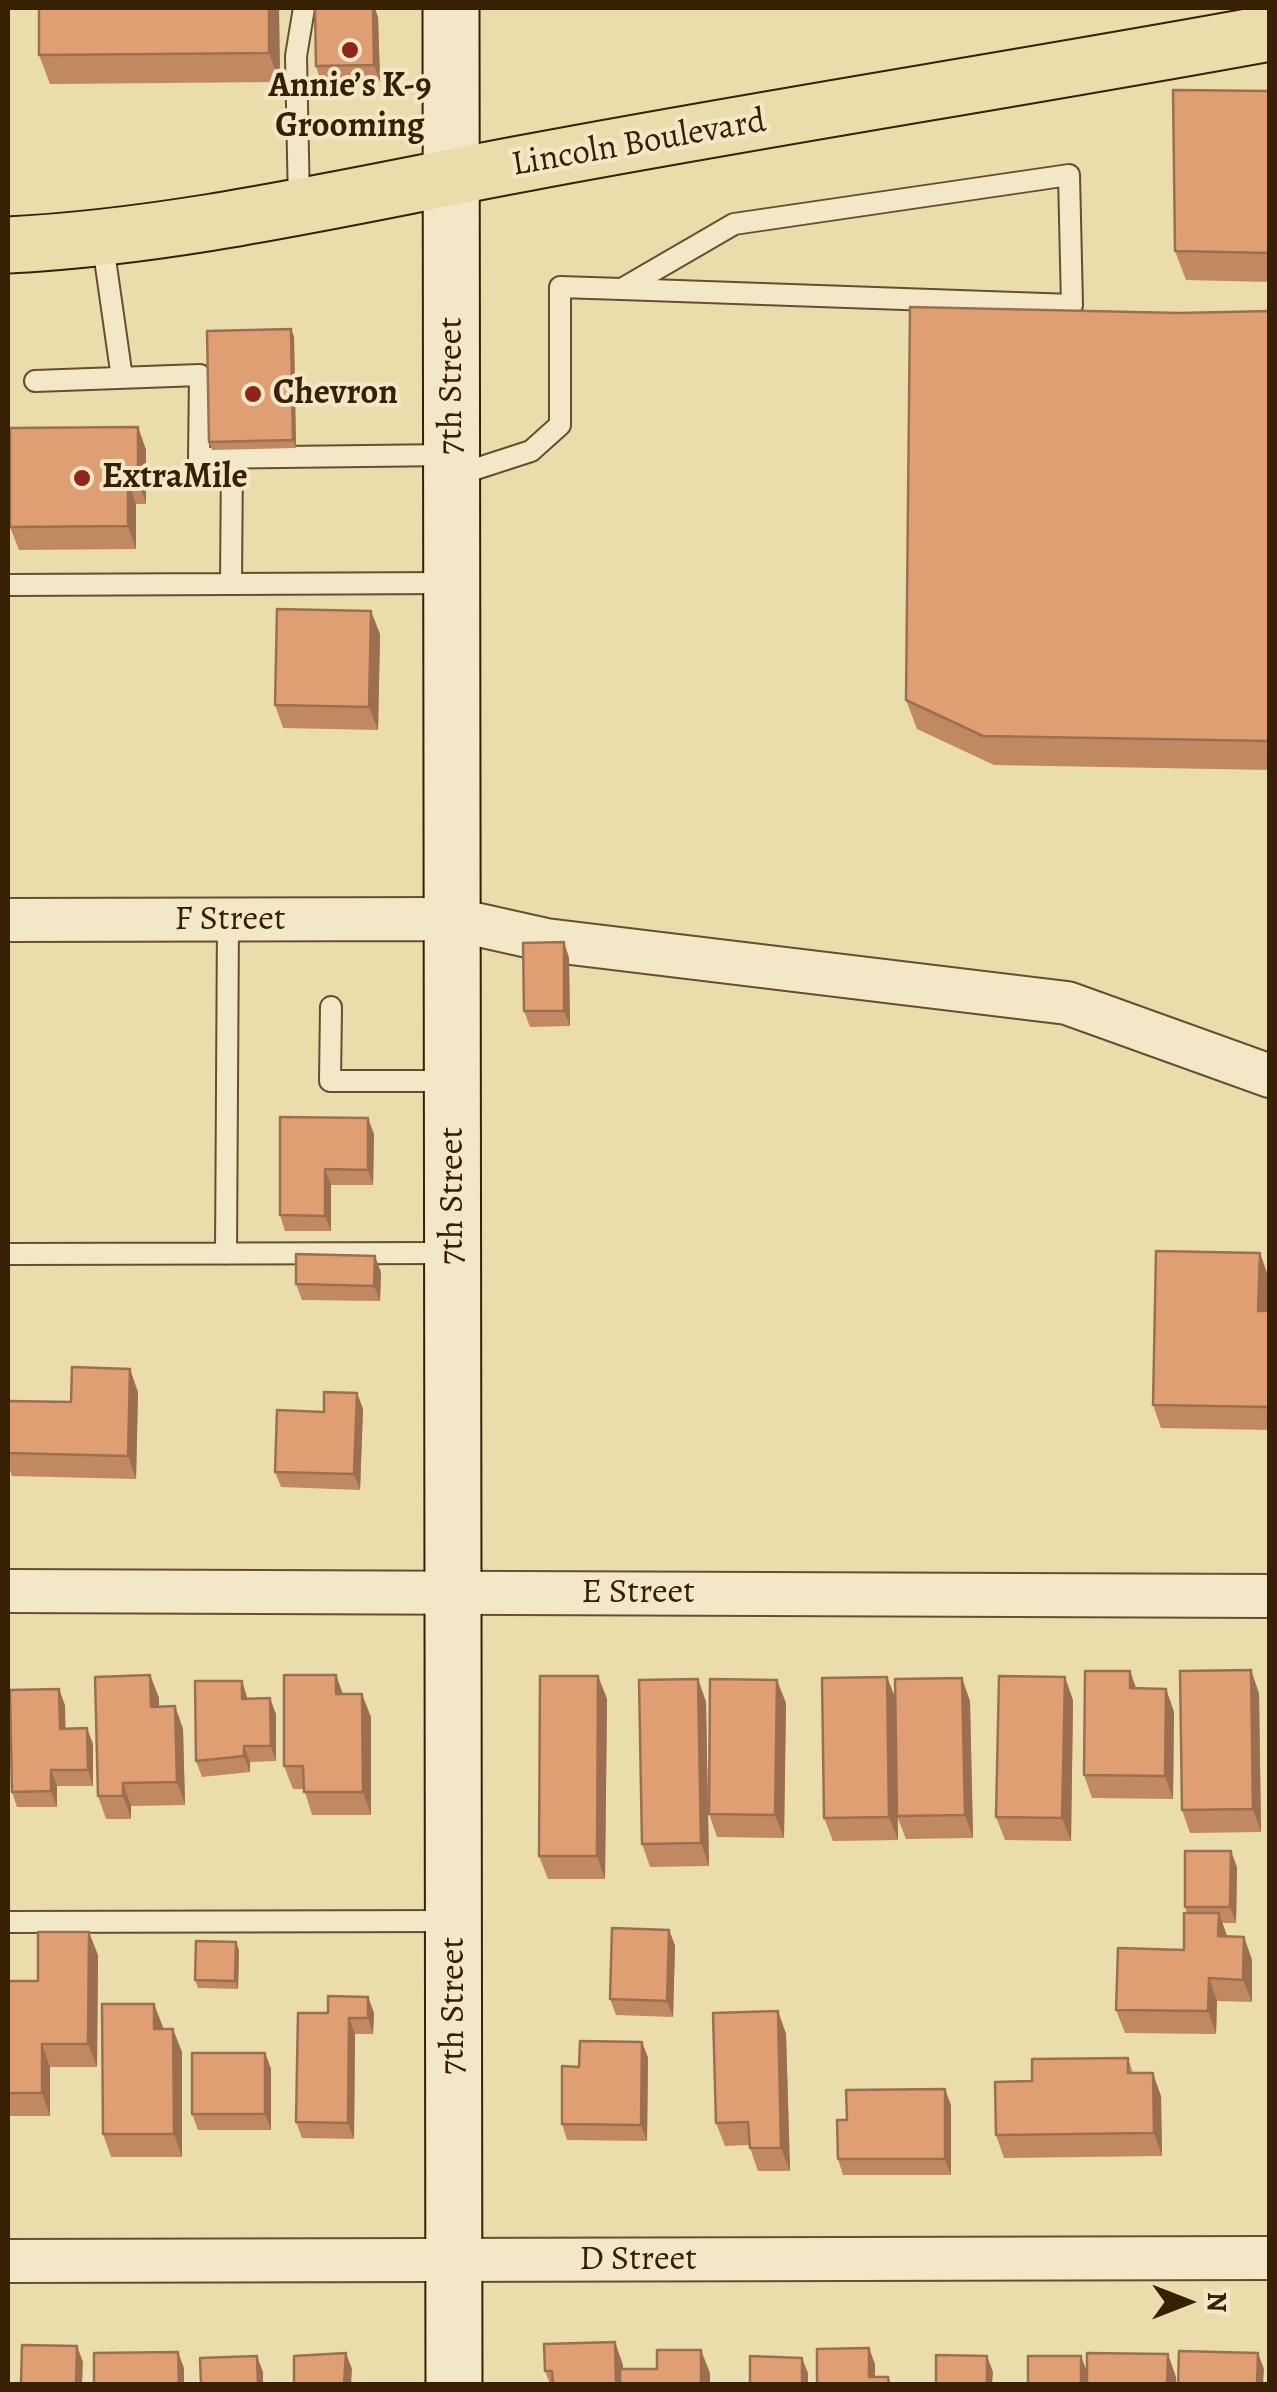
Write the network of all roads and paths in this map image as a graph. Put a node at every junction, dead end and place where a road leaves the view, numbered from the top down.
1 (304, 8) edge
2 (452, 8) edge
3 (1270, 33) edge
4 (452, 178) junction
5 (299, 206) junction
6 (102, 238) junction
7 (8, 245) edge
8 (622, 289) junction
9 (122, 378) junction
10 (35, 381) dead end
11 (232, 457) junction
12 (452, 466) junction
13 (8, 584) edge
14 (231, 584) junction
15 (452, 584) junction
16 (452, 919) junction
17 (8, 920) edge
18 (228, 920) junction
19 (332, 1007) dead end
20 (1270, 1076) edge
21 (452, 1082) junction
22 (453, 1253) junction
23 (8, 1254) edge
24 (226, 1254) junction
25 (8, 1591) edge
26 (453, 1592) junction
27 (1270, 1596) edge
28 (454, 1921) junction
29 (8, 1922) edge
30 (1270, 2258) edge
31 (8, 2260) edge
32 (454, 2260) junction
33 (454, 2384) edge

1 - 5 lane
2 - 4 street, 7th Street
3 - 4 main road, Lincoln Boulevard
4 - 5 main road, Lincoln Boulevard
4 - 12 street, 7th Street
5 - 6 main road, Lincoln Boulevard
6 - 7 main road, Lincoln Boulevard
6 - 9 lane
8 - 8 lane
8 - 12 lane
9 - 10 lane
9 - 11 lane
11 - 12 lane
11 - 14 lane
12 - 15 street, 7th Street
13 - 14 lane
14 - 15 lane
15 - 16 street, 7th Street
16 - 18 street, F Street
16 - 20 street, F Street
16 - 21 street, 7th Street
17 - 18 street, F Street
18 - 24 lane
19 - 21 lane
21 - 22 street, 7th Street
22 - 24 lane
22 - 26 street, 7th Street
23 - 24 lane
25 - 26 street, E Street
26 - 27 street, E Street
26 - 28 street, 7th Street
28 - 29 lane
28 - 32 street, 7th Street
30 - 32 street, D Street
31 - 32 street, D Street
32 - 33 street, 7th Street

